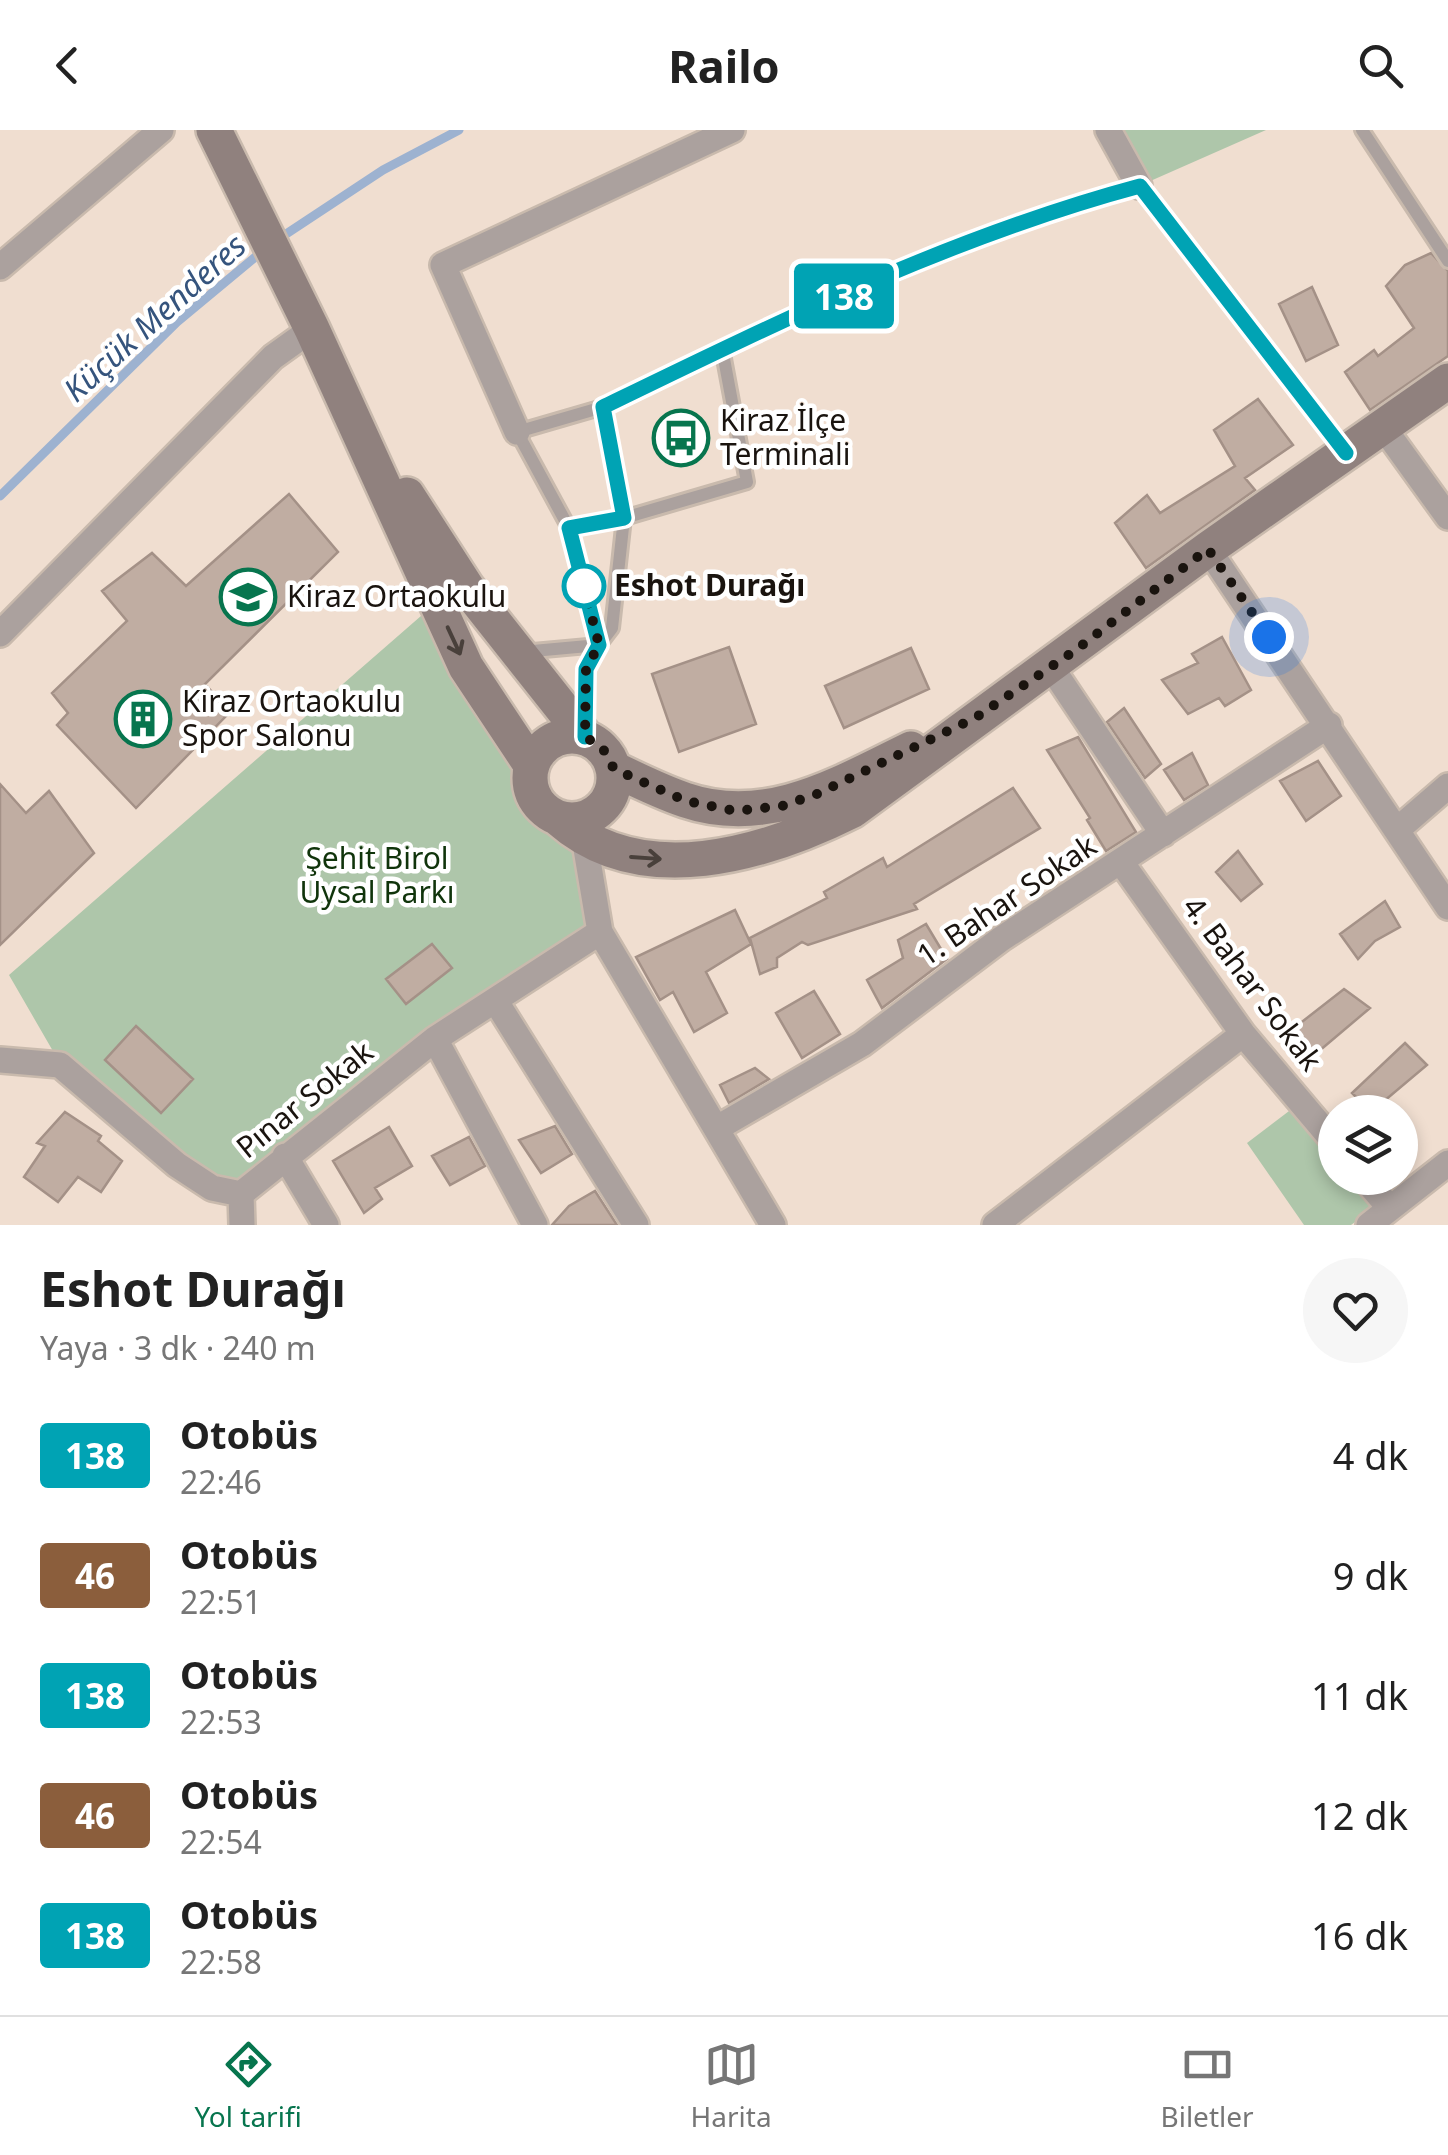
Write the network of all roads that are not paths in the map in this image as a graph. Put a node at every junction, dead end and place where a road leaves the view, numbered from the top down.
1 (161, 130) edge
2 (214, 130) edge
3 (732, 130) edge
4 (1108, 130) edge
5 (1362, 130) edge
6 (1140, 186) junction
7 (1448, 261) edge
8 (0, 267) edge
9 (312, 329) junction
10 (722, 348) junction
11 (1448, 381) edge
12 (603, 407) junction
13 (1383, 426) junction
14 (517, 432) junction
15 (1346, 453) junction
16 (1448, 517) edge
17 (624, 518) junction
18 (569, 528) junction
19 (1208, 549) junction
20 (0, 634) edge
21 (599, 645) junction
22 (515, 652) junction
23 (1051, 667) junction
24 (975, 718) junction
25 (1330, 725) junction
26 (585, 737) junction
27 (531, 765) junction
28 (614, 769) junction
29 (1448, 786) edge
30 (575, 827) junction
31 (1397, 830) junction
32 (1163, 834) junction
33 (1121, 862) junction
34 (1448, 907) edge
35 (600, 932) junction
36 (495, 1000) junction
37 (1243, 1034) junction
38 (435, 1038) junction
39 (0, 1060) edge
40 (1318, 1123) edge
41 (719, 1127) junction
42 (284, 1156) junction
43 (1448, 1163) edge
44 (242, 1194) junction
45 (1379, 1195) edge
46 (1390, 1208) junction
47 (242, 1225) edge
48 (326, 1225) edge
49 (534, 1225) edge
50 (636, 1225) edge
51 (774, 1225) edge
52 (996, 1225) edge
53 (1369, 1225) edge

1 - 8 street
2 - 9 main road
3 - 14 street
4 - 6 street
5 - 7 lane
6 - 10 lane
6 - 15 lane
9 - 20 street
9 - 22 main road
9 -> 27 main road
10 - 12 lane
10 - 17 lane
11 - 13 main road
12 - 14 lane
12 - 17 lane
13 - 15 main road
13 - 16 street
14 - 18 lane
15 - 19 main road
17 - 18 lane
17 - 21 lane
18 - 21 lane
19 - 23 main road
19 - 25 street
21 - 22 lane
21 - 26 lane
22 - 26 main road
23 - 24 main road
23 - 32 street
24 - 28 main road
30 -> 24 main road
25 - 31 street
25 - 32 street, 1. Bahar Sokak
26 - 27 main road
26 - 28 main road
27 - 30 main road
28 - 30 main road
29 - 31 street
30 - 35 street
31 - 34 street
32 - 33 street, 1. Bahar Sokak
33 - 37 street, 4. Bahar Sokak
33 - 41 street, 1. Bahar Sokak
35 - 36 street, Pınar Sokak
35 - 41 street
36 - 38 street, Pınar Sokak
36 - 50 street
37 - 40 street, 4. Bahar Sokak
37 - 52 street
38 - 42 street, Pınar Sokak
38 - 49 street
39 - 44 street, Pınar Sokak
41 - 51 street
42 - 44 street, Pınar Sokak
42 - 48 street
43 - 46 street
44 - 47 street
45 - 46 street
46 - 53 street

